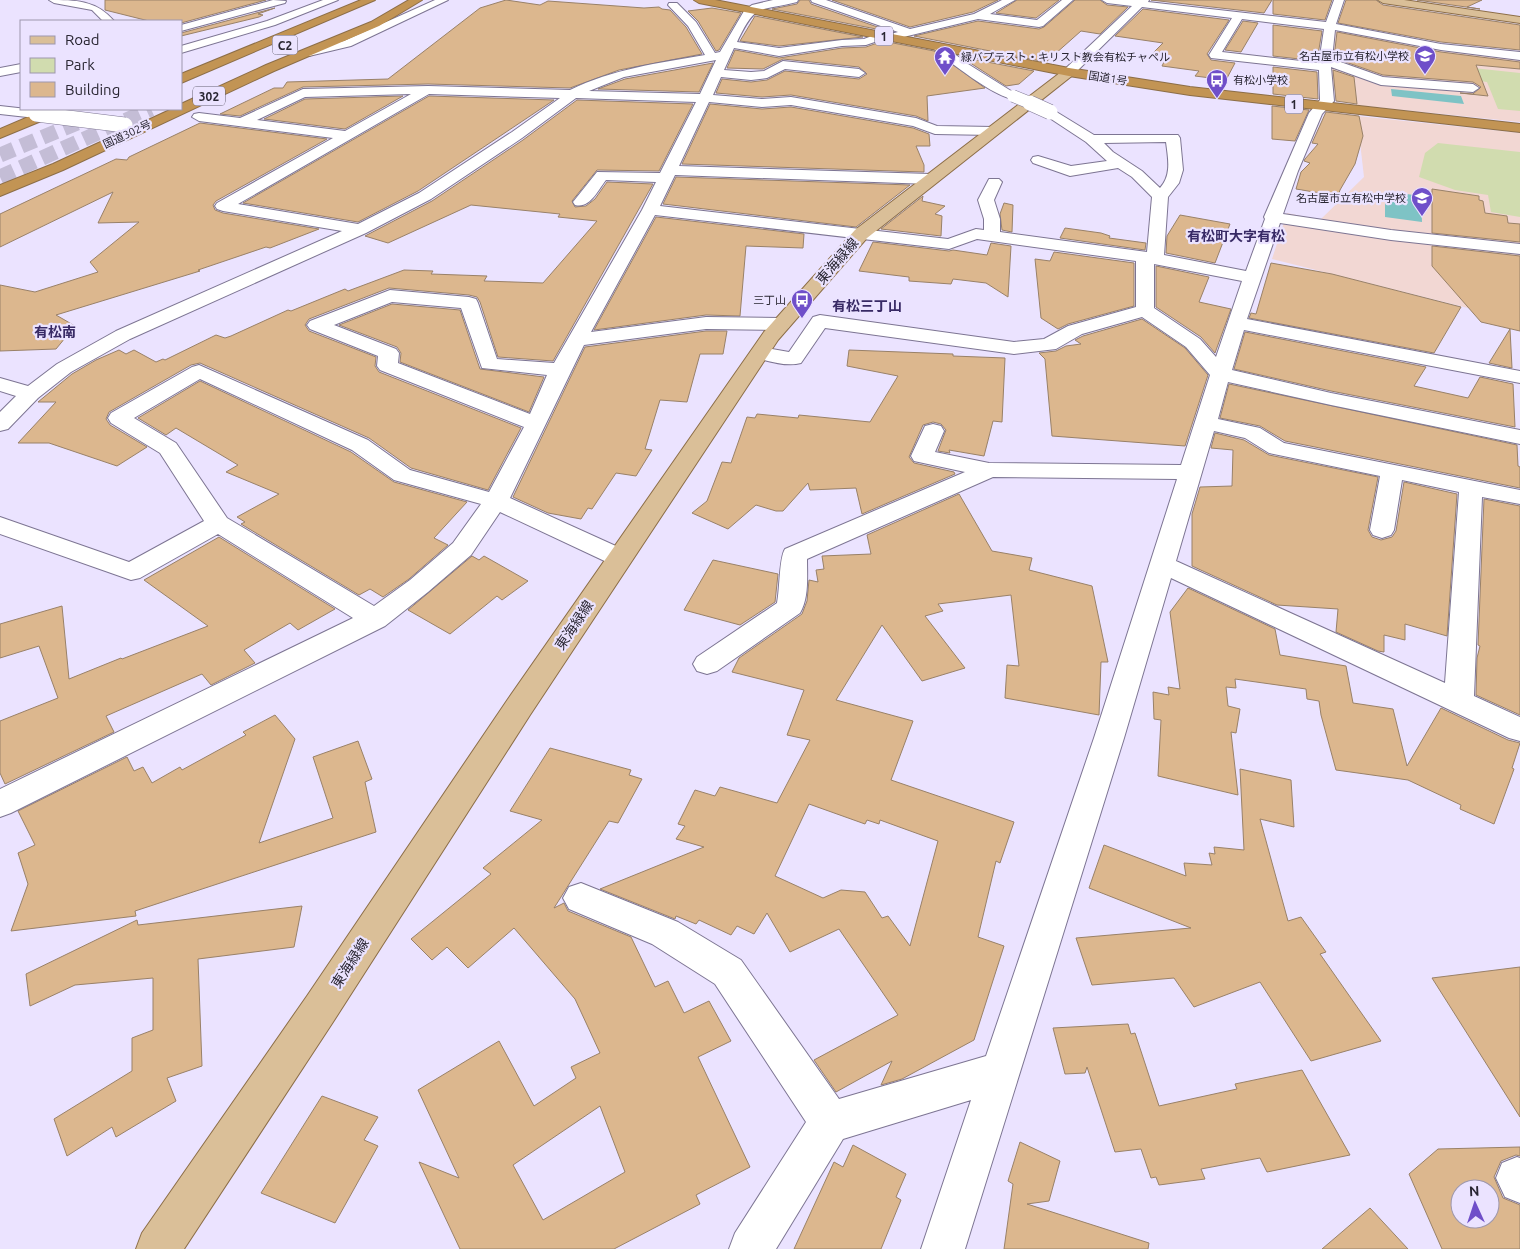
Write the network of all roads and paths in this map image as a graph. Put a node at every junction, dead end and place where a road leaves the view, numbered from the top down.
1 (54, 0) edge
2 (285, 0) edge
3 (332, 0) edge
4 (348, 0) edge
5 (416, 0) edge
6 (443, 0) edge
7 (699, 0) edge
8 (793, 0) edge
9 (816, 0) edge
10 (1010, 0) edge
11 (1068, 0) edge
12 (1107, 0) edge
13 (1339, 0) edge
14 (1383, 0) edge
15 (375, 2) edge
16 (1142, 2) edge
17 (673, 5) dead end
18 (751, 9) junction
19 (978, 16) junction
20 (1238, 16) junction
21 (108, 20) edge
22 (1520, 20) edge
23 (1330, 26) junction
24 (182, 28) edge
25 (908, 32) junction
26 (887, 36) junction
27 (243, 43) junction
28 (937, 46) junction
29 (182, 50) edge
30 (309, 52) junction
31 (722, 52) junction
32 (208, 55) dead end
33 (1520, 56) edge
34 (1325, 64) junction
35 (20, 68) edge
36 (182, 68) edge
37 (0, 72) edge
38 (1069, 72) junction
39 (859, 73) dead end
40 (717, 74) junction
41 (182, 79) edge
42 (1473, 88) dead end
43 (428, 90) junction
44 (185, 91) edge
45 (573, 94) junction
46 (704, 98) junction
47 (1320, 106) junction
48 (182, 109) edge
49 (0, 110) edge
50 (56, 110) edge
51 (179, 110) edge
52 (26, 111) edge
53 (199, 117) dead end
54 (0, 120) edge
55 (242, 122) junction
56 (142, 127) junction
57 (1520, 128) edge
58 (993, 131) junction
59 (0, 134) edge
60 (345, 135) junction
61 (1091, 139) junction
62 (1038, 160) dead end
63 (1122, 163) junction
64 (666, 174) junction
65 (930, 180) junction
66 (994, 182) dead end
67 (0, 191) edge
68 (1160, 196) junction
69 (581, 202) dead end
70 (650, 210) junction
71 (1272, 217) junction
72 (360, 229) junction
73 (861, 234) junction
74 (992, 236) junction
75 (1520, 250) edge
76 (1150, 258) junction
77 (1253, 278) junction
78 (1146, 310) junction
79 (1236, 323) junction
80 (781, 324) junction
81 (577, 340) junction
82 (760, 353) junction
83 (560, 370) junction
84 (1220, 374) junction
85 (1520, 377) edge
86 (0, 384) edge
87 (30, 394) junction
88 (1205, 423) junction
89 (0, 424) edge
90 (536, 424) junction
91 (933, 431) dead end
92 (1520, 437) edge
93 (990, 470) junction
94 (1191, 472) junction
95 (1392, 472) junction
96 (1471, 487) junction
97 (1520, 497) edge
98 (496, 501) junction
99 (218, 524) junction
100 (0, 525) edge
101 (1382, 530) dead end
102 (620, 558) junction
103 (1164, 565) junction
104 (375, 619) junction
105 (707, 664) dead end
106 (1459, 702) junction
107 (1520, 730) edge
108 (0, 804) edge
109 (582, 898) dead end
110 (1000, 1072) junction
111 (830, 1122) junction
112 (158, 1249) edge
113 (750, 1249) edge
114 (943, 1249) edge

1 - 21 street
2 - 24 street
3 - 29 street
4 - 27 highway
5 - 30 highway, 国道302号 / 302
5 - 44 highway
6 - 30 street
7 - 18 highway, 国道1号 / 1
8 - 18 street
9 - 25 street
10 - 19 street
11 - 19 street
12 - 16 street
13 - 23 street
14 - 22 main road
15 - 41 highway, C2
15 - 44 highway, C2
16 - 20 street
16 - 38 street
17 - 31 street
18 - 26 highway, 国道1号 / 1
18 - 31 street
19 - 25 street
20 - 23 street
20 - 34 street
23 - 33 street
23 - 34 street
25 - 26 street
26 - 28 highway, 国道1号 / 1
26 - 31 street
27 - 32 highway
27 - 36 highway
28 - 38 highway, 国道1号 / 1
28 - 61 street, bridge
30 - 48 highway, 国道302号 / 302
31 - 40 street
31 - 45 street
34 - 42 street
34 - 47 street
35 - 37 street
38 - 47 highway, 国道1号 / 1
38 - 58 main road, 東海緑線
39 - 40 street
40 - 46 street
43 - 45 street
43 - 55 street
43 - 60 street
45 - 46 street
45 - 72 street
46 - 58 street
46 - 64 street
47 - 57 highway, 国道1号 / 1
47 - 71 street
49 - 52 street
50 - 59 highway
51 - 56 highway, 国道302号 / 302
52 - 54 street
52 - 56 street, bridge
53 - 55 street
55 - 60 street
56 - 67 highway, 国道302号 / 302
58 - 65 main road, 東海緑線
60 - 72 street
61 - 63 street
61 - 68 street
62 - 63 street
63 - 68 street
64 - 65 street
64 - 69 street
64 - 70 street
65 - 73 main road, 東海緑線
66 - 74 street
68 - 76 street
70 - 73 street
70 - 81 street
71 - 75 street
71 - 77 street
72 - 87 street
73 - 74 street
73 - 80 main road, 東海緑線
74 - 76 street
76 - 77 street
76 - 78 street
77 - 79 street
78 - 82 street
78 - 84 street
79 - 84 street
79 - 85 street
80 - 81 street
80 - 82 main road, 東海緑線
81 - 83 street
82 - 102 main road, 東海緑線
83 - 90 street
83 - 90 street
84 - 88 street
84 - 92 street
86 - 87 street
87 - 89 street
88 - 94 street
88 - 95 street
90 - 98 street
91 - 93 street
93 - 94 street
93 - 105 street
94 - 103 street
95 - 96 street
95 - 101 street
96 - 97 street
96 - 106 street
98 - 99 street
98 - 102 street
98 - 104 street
99 - 100 street
99 - 104 street
102 - 112 main road, 東海緑線
103 - 106 street
103 - 110 street
104 - 108 street
106 - 107 street
109 - 111 street
110 - 111 street
110 - 114 street
111 - 113 street

